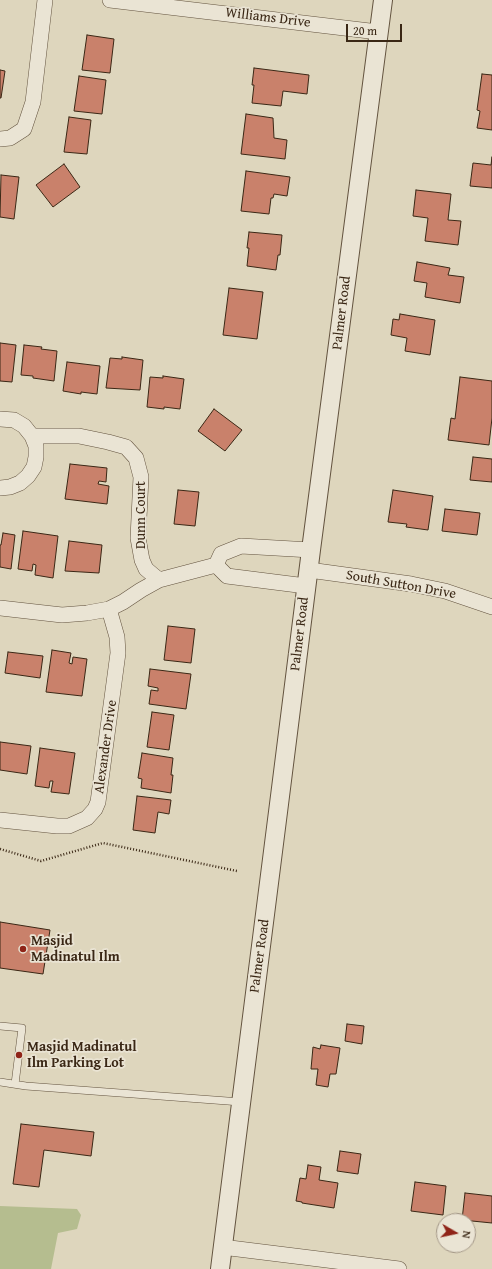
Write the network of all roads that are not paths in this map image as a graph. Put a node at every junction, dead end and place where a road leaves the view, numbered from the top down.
1 (45, 0) edge
2 (110, 0) edge
3 (383, 0) edge
4 (378, 32) junction
5 (0, 139) edge
6 (0, 419) edge
7 (32, 436) junction
8 (0, 488) edge
9 (311, 550) junction
10 (216, 565) junction
11 (308, 578) junction
12 (159, 580) junction
13 (492, 607) edge
14 (0, 608) edge
15 (109, 608) junction
16 (0, 820) edge
17 (0, 1026) edge
18 (0, 1082) edge
19 (15, 1084) junction
20 (241, 1102) junction
21 (222, 1247) junction
22 (220, 1269) edge
23 (399, 1269) edge

1 - 5 street
2 - 4 street, Williams Drive
3 - 4 street, Palmer Road
4 - 9 street, Palmer Road
6 - 7 street
7 - 8 street
7 - 12 street, Dunn Court
9 - 10 street
9 - 11 street, Palmer Road
10 - 11 street, South Sutton Drive
10 - 12 street
11 - 13 street, South Sutton Drive
11 - 20 street, Palmer Road
12 - 15 street
14 - 15 street
15 - 16 street, Alexander Drive
17 - 19 lane
18 - 19 lane
19 - 20 lane
20 - 21 street, Palmer Road
21 - 22 street, Palmer Road
21 - 23 street

